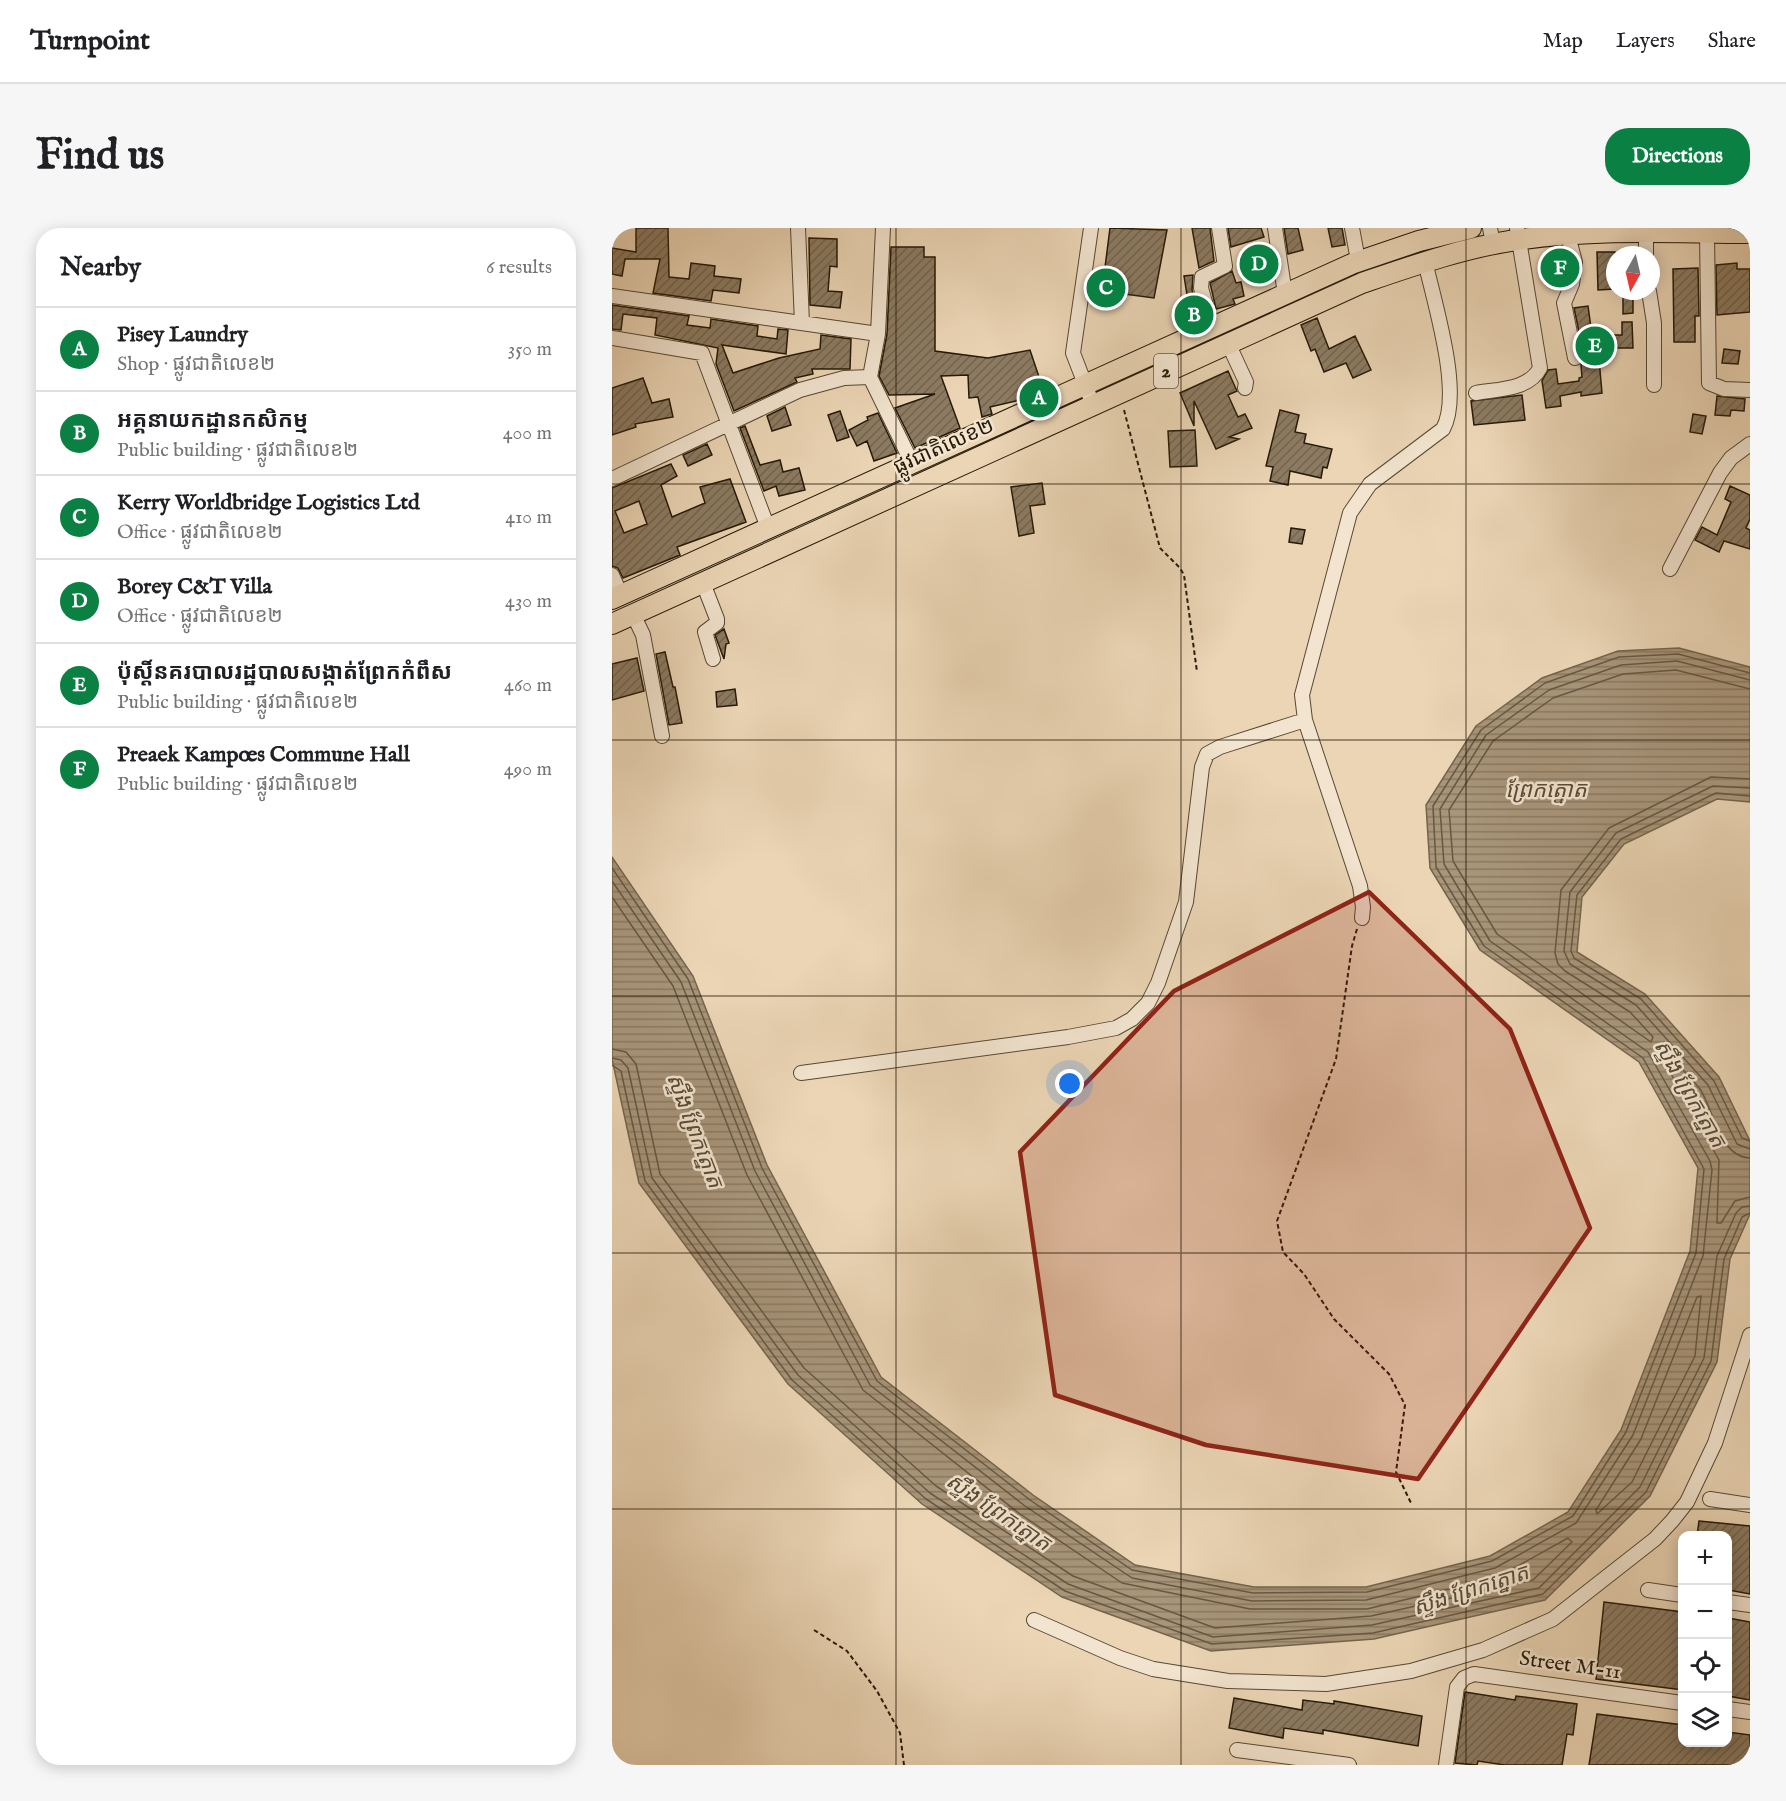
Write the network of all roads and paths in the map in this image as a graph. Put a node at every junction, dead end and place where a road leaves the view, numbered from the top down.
1 (798, 228) edge
2 (883, 228) edge
3 (1091, 228) edge
4 (1219, 228) edge
5 (1275, 228) edge
6 (1352, 228) edge
7 (1470, 228) edge
8 (1567, 232) edge
9 (1646, 233) junction
10 (1707, 233) junction
11 (1750, 233) edge
12 (1518, 234) edge
13 (1491, 236) edge
14 (1646, 246) edge
15 (1425, 261) junction
16 (1354, 263) junction
17 (1285, 294) junction
18 (612, 296) edge
19 (1650, 300) edge
20 (802, 323) junction
21 (1212, 327) junction
22 (878, 334) junction
23 (612, 339) edge
24 (1228, 343) junction
25 (1575, 358) dead end
26 (870, 377) junction
27 (1084, 385) junction
28 (1654, 385) dead end
29 (1245, 388) dead end
30 (1750, 390) edge
31 (1120, 393) junction
32 (1476, 393) dead end
33 (1093, 405) junction
34 (728, 426) junction
35 (1750, 444) edge
36 (912, 463) junction
37 (612, 479) edge
38 (768, 528) junction
39 (1670, 569) dead end
40 (612, 575) edge
41 (703, 582) junction
42 (617, 597) edge
43 (633, 614) junction
44 (612, 624) edge
45 (713, 659) dead end
46 (1197, 672) dead end
47 (1305, 720) junction
48 (662, 736) dead end
49 (1362, 918) joint
50 (801, 1073) dead end
51 (1750, 1335) edge
52 (1710, 1499) dead end
53 (1411, 1503) dead end
54 (1750, 1505) edge
55 (1648, 1590) dead end
56 (1678, 1594) edge
57 (1732, 1603) edge
58 (1750, 1605) edge
59 (1034, 1620) dead end
60 (814, 1630) dead end
61 (1678, 1702) edge
62 (1732, 1710) edge
63 (1750, 1712) edge
64 (1237, 1750) dead end
65 (904, 1765) edge
66 (1349, 1765) edge
67 (1446, 1765) edge

1 - 20 street
2 - 22 street
3 - 27 street
4 - 21 street
5 - 17 street
6 - 16 street
7 - 16 highway, ផ្លូវជាតិលេខ២ / 2
8 - 9 highway, ផ្លូវជាតិលេខ២ / 2
8 - 12 highway, ផ្លូវជាតិលេខ២ / 2
8 - 25 street
9 - 10 highway, ផ្លូវជាតិលេខ២ / 2
9 - 14 street
10 - 11 highway, ផ្លូវជាតិលេខ២ / 2
10 - 30 street
12 - 13 highway, ផ្លូវជាតិលេខ២ / 2
12 - 32 street
13 - 15 highway, ផ្លូវជាតិលេខ២ / 2
15 - 24 highway, ផ្លូវជាតិលេខ២ / 2
15 - 47 street
16 - 17 highway, ផ្លូវជាតិលេខ២ / 2
17 - 21 highway, ផ្លូវជាតិលេខ២ / 2
18 - 20 street
19 - 28 street
20 - 22 street
21 - 27 highway, ផ្លូវជាតិលេខ២ / 2
22 - 26 street
23 - 34 street
24 - 29 street
24 - 31 highway, ផ្លូវជាតិលេខ២ / 2
26 - 34 street
26 - 36 street
27 - 33 street
27 - 36 highway, ផ្លូវជាតិលេខ២ / 2
31 - 33 highway, ផ្លូវជាតិលេខ២ / 2
31 - 46 path
33 - 41 highway, ផ្លូវជាតិលេខ២ / 2
34 - 37 street
34 - 38 street
35 - 39 street
36 - 38 highway, ផ្លូវជាតិលេខ២ / 2
38 - 42 highway, ផ្លូវជាតិលេខ២ / 2
40 - 42 street
41 - 43 highway, ផ្លូវជាតិលេខ២ / 2
41 - 45 street
43 - 44 highway, ផ្លូវជាតិលេខ២ / 2
43 - 48 street
47 - 49 street
47 - 50 street
49 - 53 path
51 - 59 street
52 - 54 street
55 - 56 street
57 - 58 street
60 - 65 path
61 - 67 street, Street M-11
62 - 63 street
64 - 66 street

